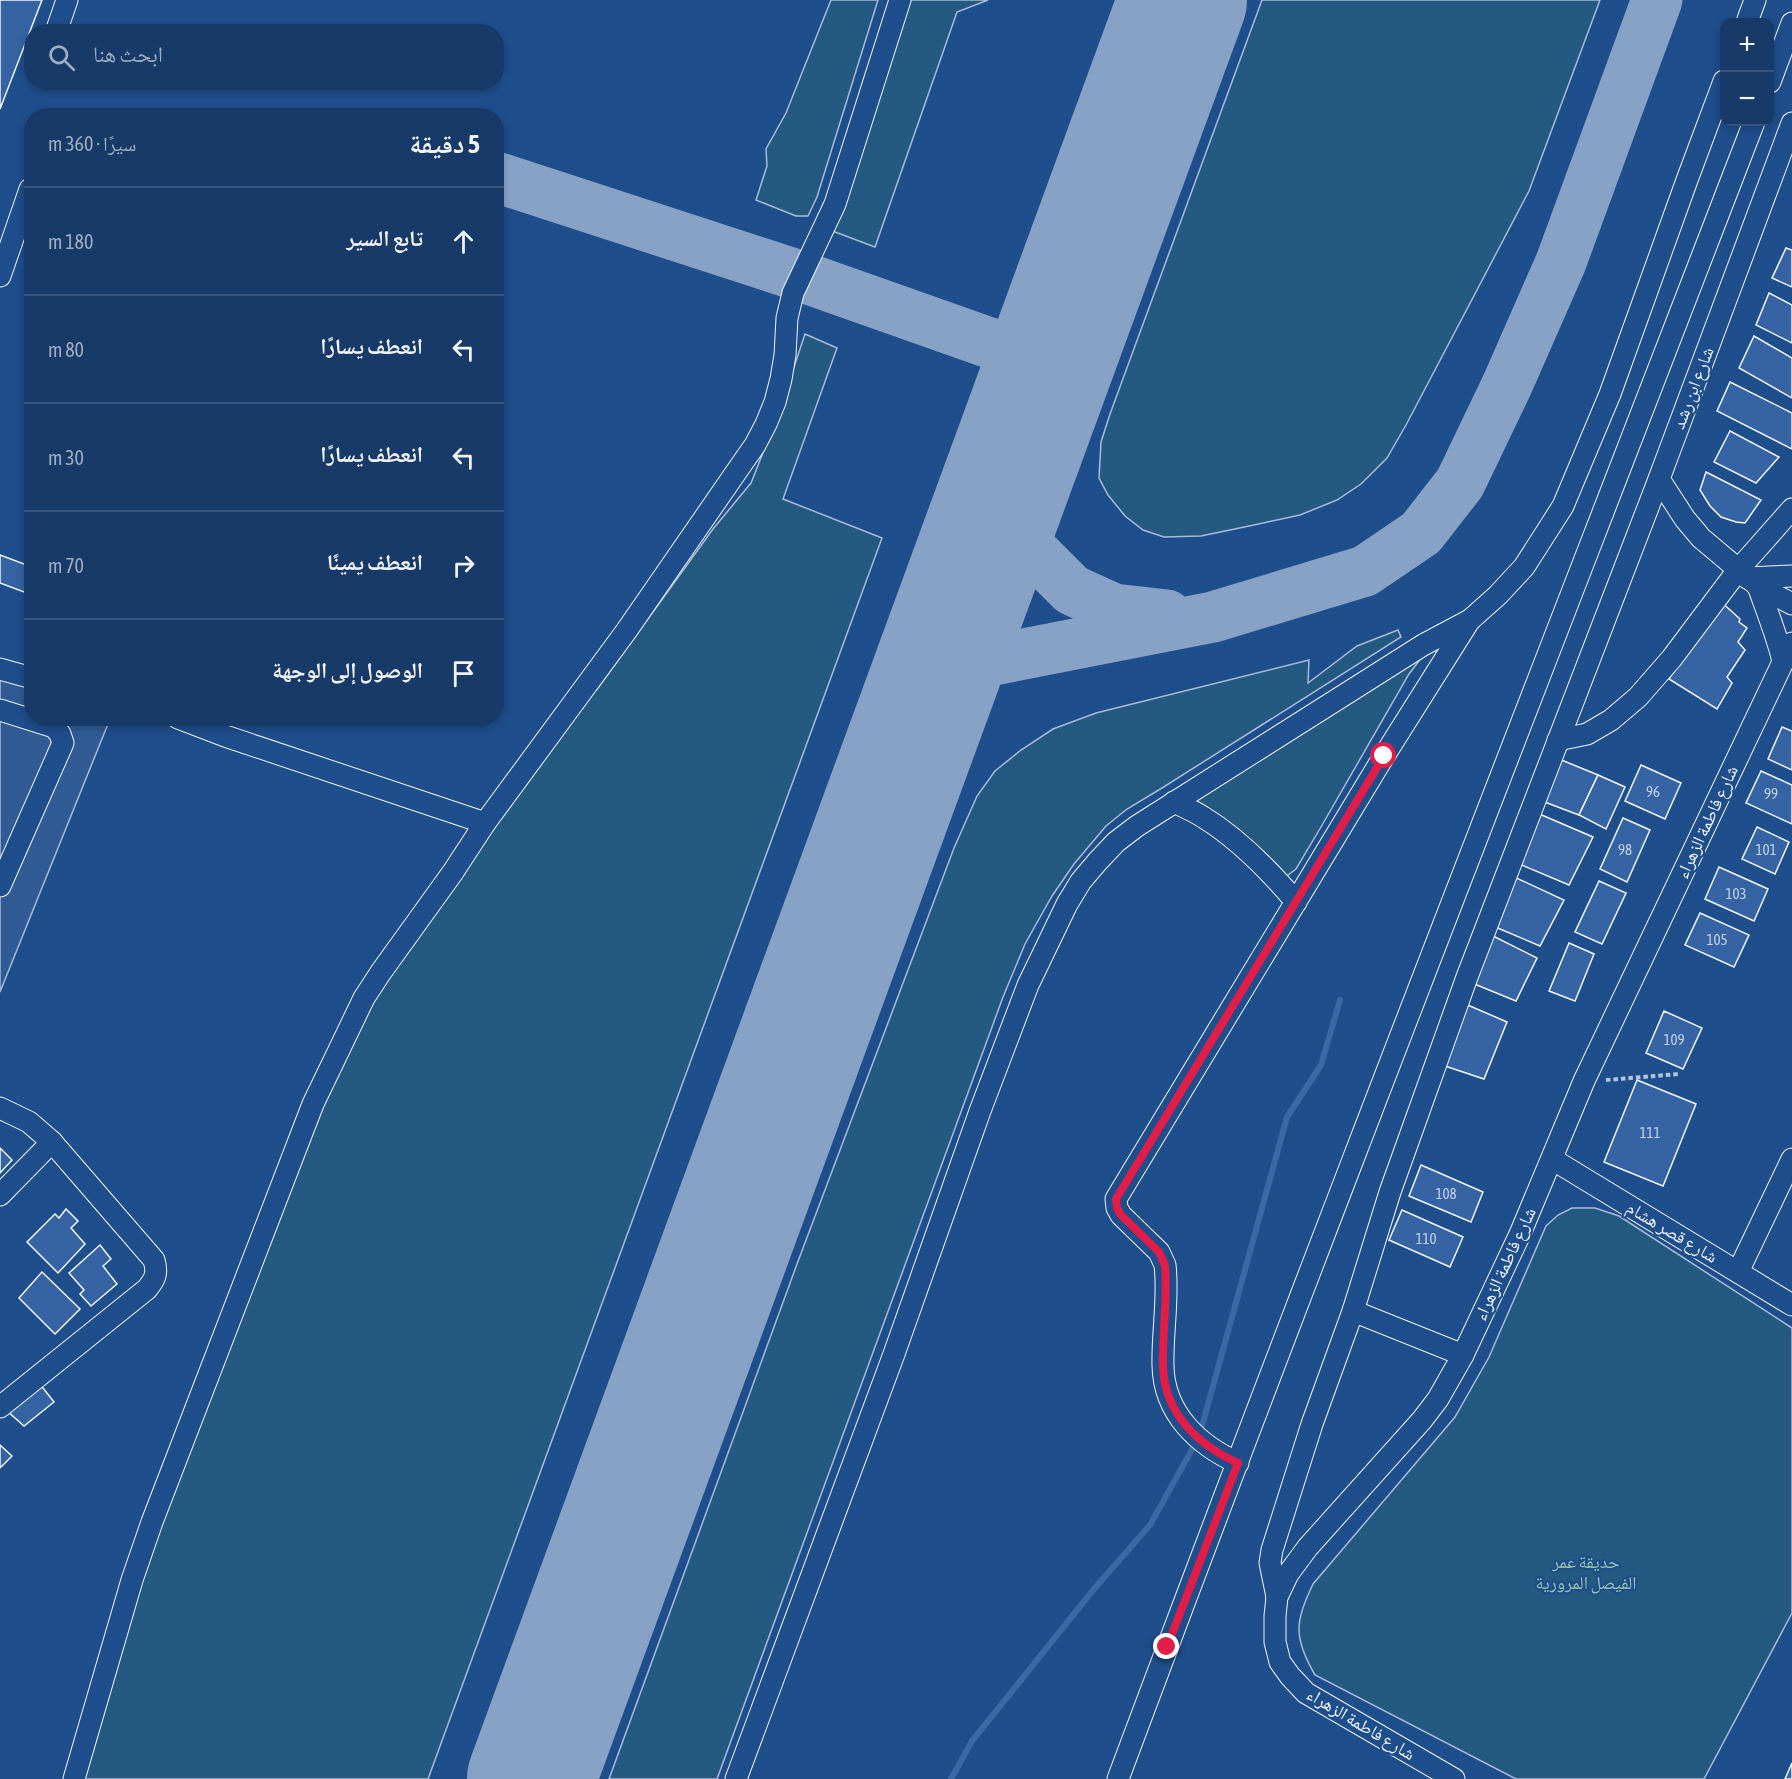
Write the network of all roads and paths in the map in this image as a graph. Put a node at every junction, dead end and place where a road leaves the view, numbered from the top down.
1 (67, 0) edge
2 (900, 0) edge
3 (1755, 0) edge
4 (1748, 18) edge
5 (1792, 23) edge
6 (59, 24) edge
7 (1774, 72) edge
8 (1720, 94) edge
9 (1792, 123) edge
10 (1752, 126) edge
11 (24, 206) edge
12 (0, 276) edge
13 (1659, 479) junction
14 (1792, 509) edge
15 (1792, 576) edge
16 (1748, 578) junction
17 (1792, 604) edge
18 (1470, 620) junction
19 (1789, 650) edge
20 (0, 669) edge
21 (24, 676) edge
22 (0, 710) edge
23 (24, 718) edge
24 (51, 726) edge
25 (199, 726) edge
26 (1558, 740) junction
27 (1174, 802) junction
28 (485, 823) junction
29 (0, 886) edge
30 (1296, 902) junction
31 (1679, 1074) dead end
32 (1584, 1081) junction
33 (0, 1108) edge
34 (52, 1142) junction
35 (1552, 1159) junction
36 (1792, 1159) edge
37 (0, 1195) edge
38 (1738, 1272) junction
39 (1792, 1305) edge
40 (1353, 1311) junction
41 (1463, 1355) junction
42 (0, 1407) edge
43 (1238, 1463) junction
44 (1277, 1597) junction
45 (74, 1779) edge
46 (736, 1779) edge
47 (1118, 1779) edge
48 (1454, 1779) edge

1 - 6 street
2 - 28 street
3 - 4 street
5 - 7 street
8 - 18 street
9 - 13 street, شارع ابن رشد
10 - 43 street
11 - 12 street
13 - 16 street
13 - 26 street, شارع ابن رشد
14 - 16 street
15 - 16 street
16 - 17 street
16 - 19 street
16 - 26 street
18 - 27 street
18 - 30 street
19 - 32 street, شارع فاطمة الزهراء
20 - 21 street
22 - 23 street
24 - 29 street
25 - 28 street
26 - 40 street, شارع ابن رشد
27 - 30 street
27 - 46 street
28 - 45 street
30 - 43 street
31 - 32 path
32 - 35 street, شارع فاطمة الزهراء
33 - 34 street
34 - 37 street
34 - 42 street
35 - 38 street, شارع قصر هشام
35 - 41 street, شارع فاطمة الزهراء
36 - 38 street
38 - 39 street, شارع قصر هشام
40 - 41 street
40 - 44 street, شارع ابن رشد
41 - 44 street, شارع فاطمة الزهراء
43 - 47 street
44 - 48 street, شارع فاطمة الزهراء

